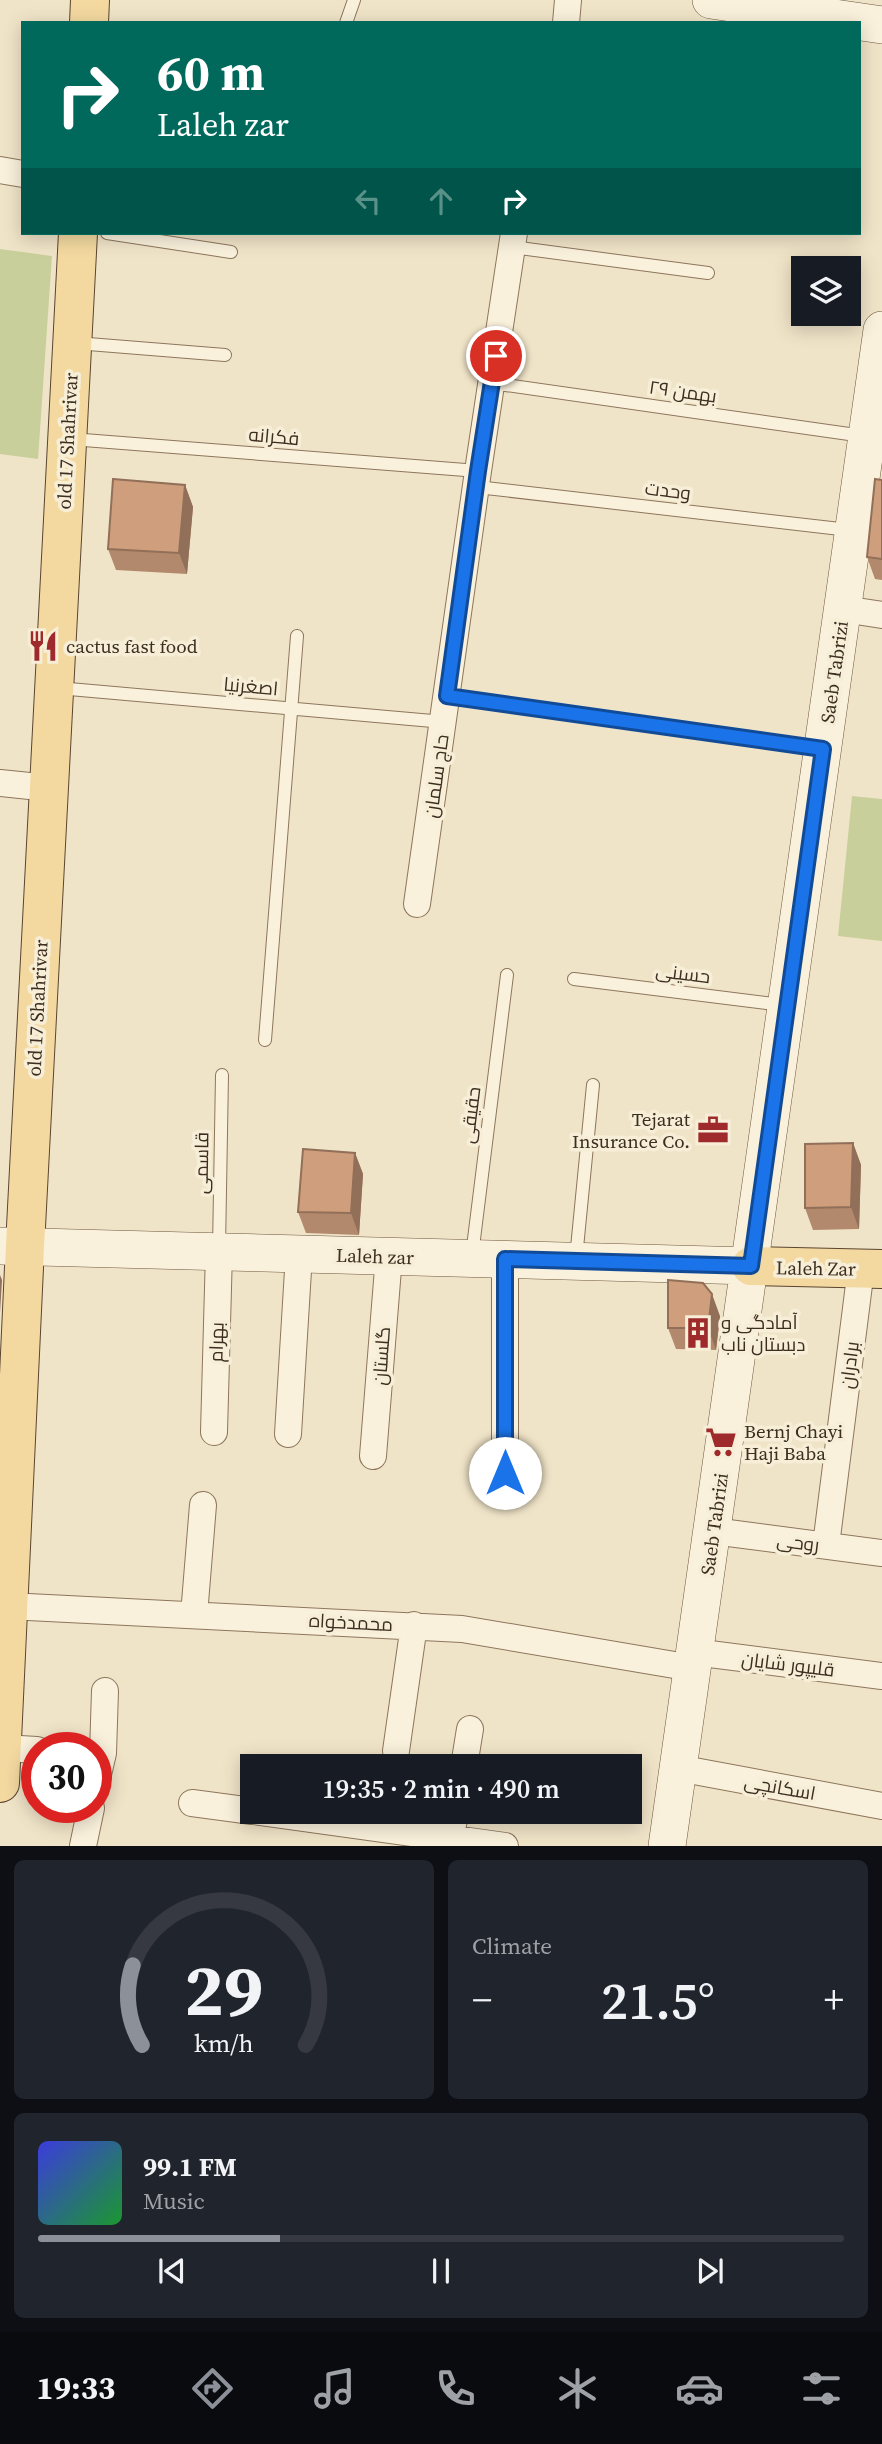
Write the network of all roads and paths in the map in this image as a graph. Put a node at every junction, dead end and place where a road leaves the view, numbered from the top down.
1 (90, 0) edge
2 (354, 0) edge
3 (568, 0) edge
4 (711, 0) edge
5 (89, 21) edge
6 (347, 21) edge
7 (566, 21) edge
8 (855, 21) edge
9 (861, 22) edge
10 (882, 25) edge
11 (0, 170) edge
12 (21, 174) edge
13 (78, 235) edge
14 (120, 235) edge
15 (513, 240) edge
16 (231, 252) dead end
17 (708, 273) dead end
18 (882, 330) edge
19 (72, 342) junction
20 (225, 355) dead end
21 (492, 383) junction
22 (867, 436) junction
23 (67, 438) junction
24 (478, 479) junction
25 (854, 531) junction
26 (842, 609) junction
27 (882, 615) edge
28 (298, 636) dead end
29 (54, 688) junction
30 (447, 696) junction
31 (292, 709) junction
32 (444, 722) junction
33 (823, 749) junction
34 (0, 783) edge
35 (49, 788) junction
36 (417, 904) dead end
37 (507, 975) dead end
38 (574, 979) dead end
39 (787, 1006) junction
40 (265, 1040) dead end
41 (222, 1075) dead end
42 (593, 1085) dead end
43 (12, 1246) edge
44 (219, 1252) junction
45 (299, 1254) junction
46 (389, 1256) junction
47 (488, 1259) junction
48 (575, 1262) junction
49 (751, 1266) junction
50 (872, 1269) edge
51 (214, 1432) dead end
52 (8, 1433) edge
53 (288, 1434) dead end
54 (373, 1456) dead end
55 (505, 1473) dead end
56 (203, 1505) dead end
57 (713, 1531) junction
58 (826, 1545) junction
59 (5, 1551) edge
60 (882, 1553) edge
61 (8, 1606) junction
62 (194, 1615) junction
63 (414, 1625) junction
64 (3, 1651) edge
65 (693, 1660) junction
66 (882, 1676) edge
67 (105, 1691) dead end
68 (470, 1729) dead end
69 (101, 1732) edge
70 (396, 1751) dead end
71 (466, 1754) edge
72 (13, 1760) edge
73 (678, 1768) junction
74 (192, 1803) dead end
75 (882, 1806) edge
76 (240, 1809) edge
77 (88, 1823) edge
78 (348, 1824) edge
79 (453, 1824) edge
80 (450, 1838) junction
81 (83, 1846) edge
82 (505, 1846) edge
83 (667, 1846) edge

1 - 5 main road
2 - 6 lane
3 - 7 street
4 - 8 main road
9 - 10 main road
11 - 12 street
13 - 19 main road, old 17 Shahrivar
14 - 16 lane
15 - 17 lane
15 - 21 street, حاج سلمان
18 - 22 main road, Saeb Tabrizi
19 - 20 lane
19 - 23 main road, old 17 Shahrivar
21 - 22 lane, ۲۹ بهمن
21 - 24 street, حاج سلمان
22 - 25 main road, Saeb Tabrizi
23 - 24 lane, فکرانه
23 - 29 main road, old 17 Shahrivar
24 - 25 lane, وحدت
24 - 30 street, حاج سلمان
25 - 26 main road, Saeb Tabrizi
26 - 27 street
26 - 33 main road, Saeb Tabrizi
28 - 31 lane
29 - 31 lane, اصغرنیا
29 - 35 main road, old 17 Shahrivar
30 - 32 street, حاج سلمان
30 - 33 lane
31 - 32 lane, اصغرنیا
31 - 40 lane
32 - 36 street, حاج سلمان
33 - 39 main road, Saeb Tabrizi
34 - 35 street
35 - 43 main road, old 17 Shahrivar
37 - 47 lane, حقیقی
38 - 39 lane, حسینی
39 - 49 main road, Saeb Tabrizi
41 - 44 lane, قاسمی
42 - 48 lane
43 - 44 main road, Laleh zar
43 - 52 main road, old 17 Shahrivar
44 - 45 main road, Laleh zar
44 - 51 street, بهرام
45 - 46 main road, Laleh zar
45 - 53 street
46 - 47 main road, Laleh zar
46 - 54 street, گلستان
47 - 48 main road, Laleh zar
47 - 55 street
48 - 49 main road, Laleh zar
49 - 50 main road, Laleh Zar
49 - 57 main road, Saeb Tabrizi
50 - 58 street, برادران
52 - 59 main road, old 17 Shahrivar
56 - 62 street
57 - 58 street, روحی
57 - 65 main road, Saeb Tabrizi
58 - 60 street, روحی
59 - 61 main road, old 17 Shahrivar
61 - 62 street, محمدخواه
61 - 64 main road, old 17 Shahrivar
62 - 63 street, محمدخواه
63 - 65 street, محمدخواه
63 - 70 street
64 - 72 main road, old 17 Shahrivar
65 - 66 street, قلیپور شایان
65 - 73 main road, Saeb Tabrizi
67 - 69 street
68 - 71 street
73 - 75 street, اسکانچی
73 - 83 main road, Saeb Tabrizi
74 - 76 street
77 - 81 street
78 - 80 street
79 - 80 street
80 - 82 street

